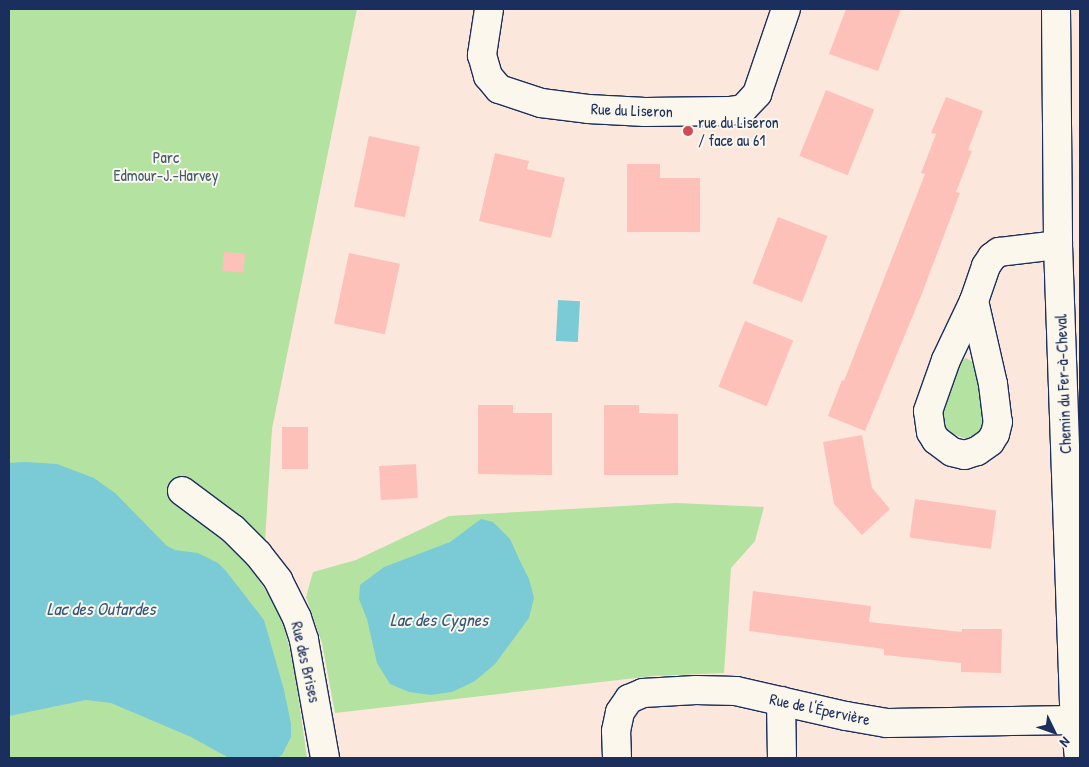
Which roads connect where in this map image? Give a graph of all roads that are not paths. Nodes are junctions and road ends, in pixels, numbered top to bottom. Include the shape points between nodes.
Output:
1 (489, 9) edge
2 (786, 9) edge
3 (1056, 9) edge
4 (1068, 44) edge
5 (1058, 245) junction
6 (974, 301) junction
7 (182, 491) dead end
8 (1074, 519) edge
9 (782, 701) junction
10 (1075, 720) junction
11 (325, 758) edge
12 (617, 758) edge
13 (782, 758) edge
14 (1079, 758) edge

1 - 2 street, Rue du Liseron via 482,55 488,76 499,89 541,103 652,112 743,109 761,86
3 - 4 street, Chemin du Fer-à-Cheval
4 - 5 street, Chemin du Fer-à-Cheval
5 - 6 street via 996,254 986,266
5 - 8 street, Chemin du Fer-à-Cheval
6 - 6 street via 946,360 928,411 931,432 936,440 952,452 965,455 990,442 998,422
7 - 11 street, Rue des Brises via 233,529 278,580 304,640
8 - 10 street, Chemin du Fer-à-Cheval
9 - 10 street, Rue de l'Épervière via 887,723
9 - 12 street, Rue de l'Épervière via 723,689 635,695 624,705 617,721
9 - 13 street
10 - 14 street, Chemin du Fer-à-Cheval

